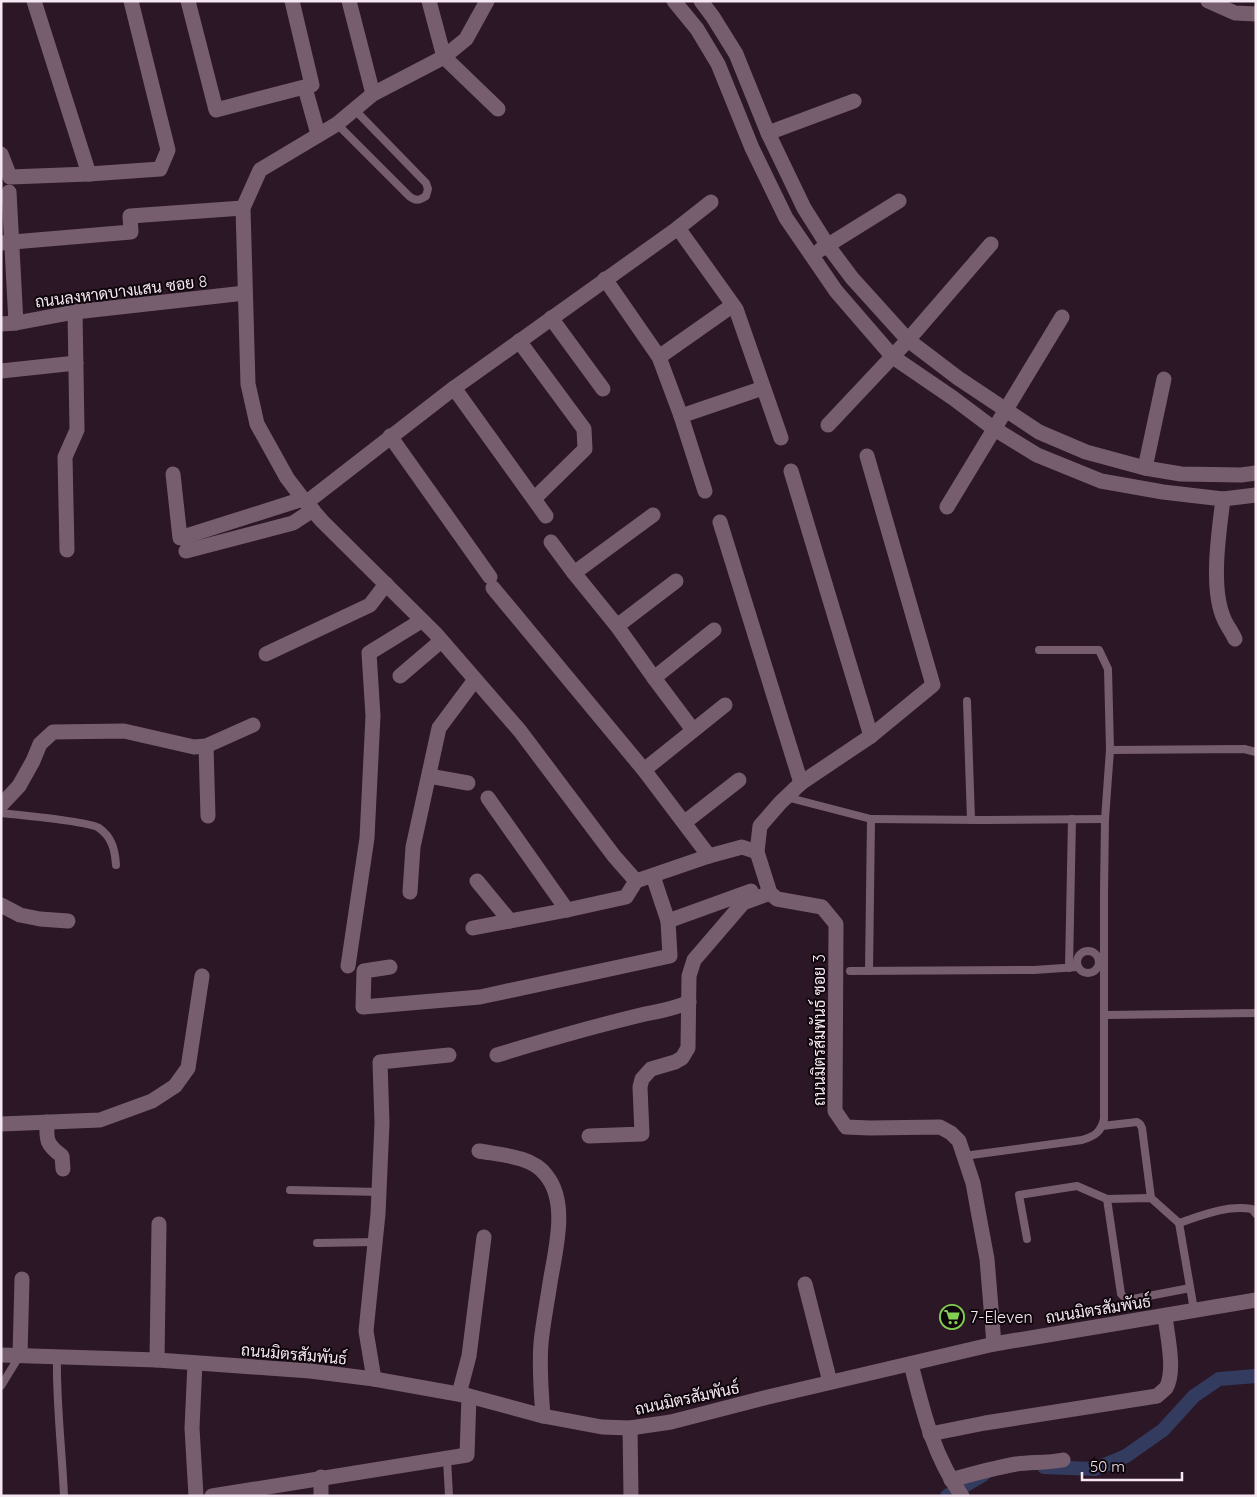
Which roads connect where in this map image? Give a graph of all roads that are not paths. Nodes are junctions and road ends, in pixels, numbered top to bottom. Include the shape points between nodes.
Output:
1 (34, 1) edge
2 (131, 1) edge
3 (188, 1) edge
4 (292, 1) edge
5 (349, 1) edge
6 (430, 1) edge
7 (487, 1) edge
8 (674, 1) edge
9 (701, 1) edge
10 (1208, 1) edge
11 (1256, 14) edge
12 (444, 57) junction
13 (308, 86) junction
14 (373, 94) junction
15 (854, 101) dead end
16 (354, 109) junction
17 (498, 110) dead end
18 (327, 129) junction
19 (768, 133) junction
20 (1, 154) edge
21 (89, 174) junction
22 (10, 192) dead end
23 (899, 201) dead end
24 (712, 202) dead end
25 (243, 208) junction
26 (678, 228) junction
27 (7, 243) edge
28 (991, 244) dead end
29 (828, 246) junction
30 (810, 255) junction
31 (605, 279) junction
32 (245, 293) junction
33 (733, 305) junction
34 (75, 312) junction
35 (1062, 317) dead end
36 (551, 318) junction
37 (9, 323) edge
38 (908, 340) junction
39 (519, 341) junction
40 (659, 357) junction
41 (892, 357) junction
42 (76, 363) junction
43 (1, 371) edge
44 (1164, 379) dead end
45 (454, 388) junction
46 (763, 388) junction
47 (603, 389) dead end
48 (1006, 409) junction
49 (681, 416) junction
50 (828, 425) dead end
51 (993, 428) junction
52 (390, 436) junction
53 (781, 438) dead end
54 (866, 456) dead end
55 (1145, 468) junction
56 (791, 471) dead end
57 (1256, 473) edge
58 (173, 474) dead end
59 (705, 491) dead end
60 (1256, 495) edge
61 (534, 498) junction
62 (1223, 499) junction
63 (307, 504) junction
64 (947, 507) dead end
65 (653, 515) dead end
66 (546, 516) dead end
67 (720, 522) dead end
68 (550, 542) dead end
69 (67, 550) dead end
70 (186, 551) dead end
71 (574, 573) junction
72 (676, 581) dead end
73 (386, 584) junction
74 (421, 621) junction
75 (617, 626) junction
76 (714, 630) dead end
77 (1235, 639) dead end
78 (441, 641) junction
79 (1039, 650) dead end
80 (266, 654) dead end
81 (400, 676) dead end
82 (654, 678) junction
83 (474, 680) junction
84 (967, 701) dead end
85 (725, 705) dead end
86 (253, 725) dead end
87 (693, 730) junction
88 (871, 736) junction
89 (206, 746) junction
90 (1110, 750) junction
91 (1256, 752) edge
92 (644, 770) junction
93 (429, 776) junction
94 (739, 780) dead end
95 (468, 783) dead end
96 (800, 784) junction
97 (786, 797) junction
98 (488, 798) dead end
99 (1, 805) edge
100 (1, 813) edge
101 (208, 816) dead end
102 (870, 819) junction
103 (1072, 819) junction
104 (1105, 819) junction
105 (971, 820) junction
106 (685, 822) junction
107 (757, 852) junction
108 (709, 856) junction
109 (116, 865) dead end
110 (653, 876) junction
111 (477, 881) dead end
112 (636, 881) junction
113 (769, 889) junction
114 (410, 892) dead end
115 (1, 905) edge
116 (567, 910) junction
117 (68, 921) dead end
118 (510, 921) junction
119 (668, 921) junction
120 (473, 928) dead end
121 (1104, 946) junction
122 (1092, 952) junction
123 (348, 966) dead end
124 (1078, 967) junction
125 (390, 968) dead end
126 (1069, 968) junction
127 (850, 971) dead end
128 (869, 971) junction
129 (1095, 971) junction
130 (202, 976) dead end
131 (1104, 979) junction
132 (689, 1002) junction
133 (1256, 1013) edge
134 (1105, 1015) junction
135 (449, 1055) dead end
136 (497, 1055) dead end
137 (46, 1122) junction
138 (1, 1124) edge
139 (1102, 1126) junction
140 (589, 1136) dead end
141 (479, 1151) dead end
142 (964, 1156) junction
143 (63, 1168) dead end
144 (290, 1190) dead end
145 (379, 1192) junction
146 (1107, 1198) junction
147 (1150, 1198) junction
148 (1256, 1214) edge
149 (1179, 1223) junction
150 (159, 1224) dead end
151 (484, 1238) dead end
152 (1027, 1238) dead end
153 (375, 1242) junction
154 (316, 1243) dead end
155 (22, 1280) dead end
156 (805, 1284) dead end
157 (1190, 1288) junction
158 (1256, 1300) edge
159 (1194, 1310) junction
160 (1165, 1316) junction
161 (994, 1344) junction
162 (1, 1355) edge
163 (20, 1355) junction
164 (57, 1356) junction
165 (157, 1360) junction
166 (195, 1363) junction
167 (911, 1364) junction
168 (374, 1379) junction
169 (830, 1382) junction
170 (1, 1386) edge
171 (464, 1395) junction
172 (543, 1416) junction
173 (630, 1428) junction
174 (930, 1434) junction
175 (448, 1459) junction
176 (1062, 1460) dead end
177 (322, 1477) junction
178 (956, 1487) edge
179 (284, 1490) edge
180 (64, 1496) edge
181 (196, 1496) edge
182 (212, 1496) edge
183 (321, 1496) edge
184 (449, 1496) edge
185 (631, 1496) edge

1 - 21 street
2 - 21 street via 168,150 160,169
3 - 13 street via 216,110
4 - 13 street
5 - 14 street
6 - 12 street
7 - 12 street via 466,39
8 - 30 street via 697,29 718,64 752,148 782,210
9 - 19 street via 736,54
10 - 11 street via 1235,13
12 - 14 street
12 - 17 street
13 - 18 street
14 - 16 street
15 - 19 street
16 - 18 street
16 - 18 lane via 426,182 426,196 420,200 408,196
18 - 25 street via 260,170
19 - 29 street via 804,208
20 - 21 street via 10,177
22 - 27 street
23 - 29 street
24 - 26 street
25 - 27 street via 130,216 131,232
25 - 32 street
26 - 31 street
26 - 33 street
27 - 37 street
28 - 38 street
29 - 30 street
29 - 38 street
30 - 41 street
31 - 36 street
31 - 40 street
32 - 34 street, ถนนลงหาดบางแสน ซอย 8
32 - 63 street via 248,384 257,424 287,478
33 - 40 street
33 - 46 street
34 - 37 street, ถนนลงหาดบางแสน ซอย 8
34 - 42 street
35 - 48 street
36 - 39 street
36 - 47 street
38 - 41 street
38 - 48 street
39 - 45 street
39 - 61 street via 584,429 585,449
40 - 49 street
41 - 50 street
41 - 51 street
42 - 43 street
42 - 69 street via 77,430 65,457
44 - 55 street
45 - 52 street
45 - 61 street
46 - 49 street
46 - 53 street
48 - 51 street
48 - 55 street via 1039,432 1086,452
49 - 59 street
51 - 62 street via 1037,454 1101,481
51 - 64 street
52 - 63 street
52 - 92 street via 492,582
54 - 88 street via 933,685
55 - 57 street via 1181,474
56 - 88 street
58 - 63 street via 180,538
60 - 62 street
61 - 66 street
62 - 77 street via 1217,552 1218,596 1223,618
63 - 70 street via 293,522
63 - 73 street
65 - 71 street
67 - 96 street
68 - 71 street
71 - 75 street
72 - 75 street
73 - 74 street
73 - 80 street via 370,605
74 - 78 street
74 - 123 street via 369,653 373,716 367,838
75 - 82 street
76 - 82 street
78 - 81 street
78 - 83 street
79 - 90 lane via 1099,650 1108,668
82 - 87 street
83 - 93 street via 439,728
83 - 112 street via 520,731
84 - 105 lane
85 - 87 street
86 - 89 street
87 - 92 street
88 - 96 street
89 - 99 street via 194,747 124,731 53,732 40,744 19,786
89 - 101 street
90 - 91 lane via 1244,749
90 - 104 lane
92 - 106 street
93 - 95 street
93 - 114 street via 413,847
94 - 106 street
96 - 97 street
97 - 102 lane
97 - 107 street via 760,826
98 - 116 street
100 - 109 lane via 97,826 110,839
102 - 105 lane
102 - 128 lane
103 - 104 lane
103 - 105 lane
103 - 126 lane
104 - 121 lane
106 - 108 street
107 - 108 street via 742,847
107 - 113 street
108 - 110 street
110 - 112 street
110 - 119 street
111 - 118 street
112 - 116 street via 626,897
113 - 119 street
113 - 132 street via 743,903 700,951 689,976
113 - 142 street, ถนนมิตรสัมพันธ์ ซอย 3 via 776,899 822,907 836,924 835,1111 846,1127 940,1127 959,1141
115 - 117 street via 20,915
116 - 118 street
118 - 120 street
119 - 125 street via 670,956 480,996 363,1007 364,971
121 - 122 lane
121 - 131 lane
122 - 124 lane via 1087,950 1080,954
122 - 129 lane via 1099,961
124 - 126 lane
124 - 129 lane via 1087,973
126 - 128 lane
127 - 128 lane
129 - 131 lane
130 - 137 street via 188,1068 175,1086 152,1101 100,1120
131 - 134 lane
132 - 136 street via 674,1009 643,1014
132 - 140 street via 686,1053 675,1062 651,1069 642,1079 642,1134
133 - 134 lane
134 - 139 lane
135 - 145 street via 380,1062
137 - 138 street
137 - 143 street via 46,1137 50,1147 62,1156
139 - 142 lane via 1093,1137 1082,1140
139 - 147 lane via 1140,1124
141 - 172 street via 533,1164 546,1174 555,1189 559,1220 539,1374
142 - 161 street, ถนนมิตรสัมพันธ์ ซอย 3 via 973,1184 986,1259
144 - 145 lane
145 - 153 street
146 - 147 lane
146 - 152 lane via 1077,1186 1019,1195
146 - 157 lane via 1121,1294 1126,1299 1133,1299
147 - 149 lane
148 - 149 lane via 1252,1209 1239,1207
149 - 157 lane
150 - 165 street
151 - 171 street
153 - 154 lane
153 - 168 street via 366,1330
155 - 163 street
156 - 169 street
157 - 159 lane
158 - 159 street, ถนนมิตรสัมพันธ์
159 - 160 street, ถนนมิตรสัมพันธ์
160 - 161 street, ถนนมิตรสัมพันธ์
160 - 174 street via 1170,1374 1166,1388 1157,1396
161 - 167 street, ถนนมิตรสัมพันธ์
162 - 163 street, ถนนมิตรสัมพันธ์
163 - 164 street, ถนนมิตรสัมพันธ์
163 - 170 lane
164 - 165 street, ถนนมิตรสัมพันธ์
164 - 180 lane via 56,1390
165 - 166 street, ถนนมิตรสัมพันธ์
166 - 168 street, ถนนมิตรสัมพันธ์
166 - 181 street via 192,1428
167 - 169 street, ถนนมิตรสัมพันธ์
167 - 174 street
168 - 171 street, ถนนมิตรสัมพันธ์
169 - 173 street, ถนนมิตรสัมพันธ์ via 671,1422
171 - 172 street, ถนนมิตรสัมพันธ์
171 - 175 street via 467,1455
172 - 173 street, ถนนมิตรสัมพันธ์ via 602,1427
173 - 185 street
174 - 178 street
175 - 177 street
175 - 184 lane
176 - 178 street via 987,1470
177 - 179 street
177 - 183 street
179 - 182 street

